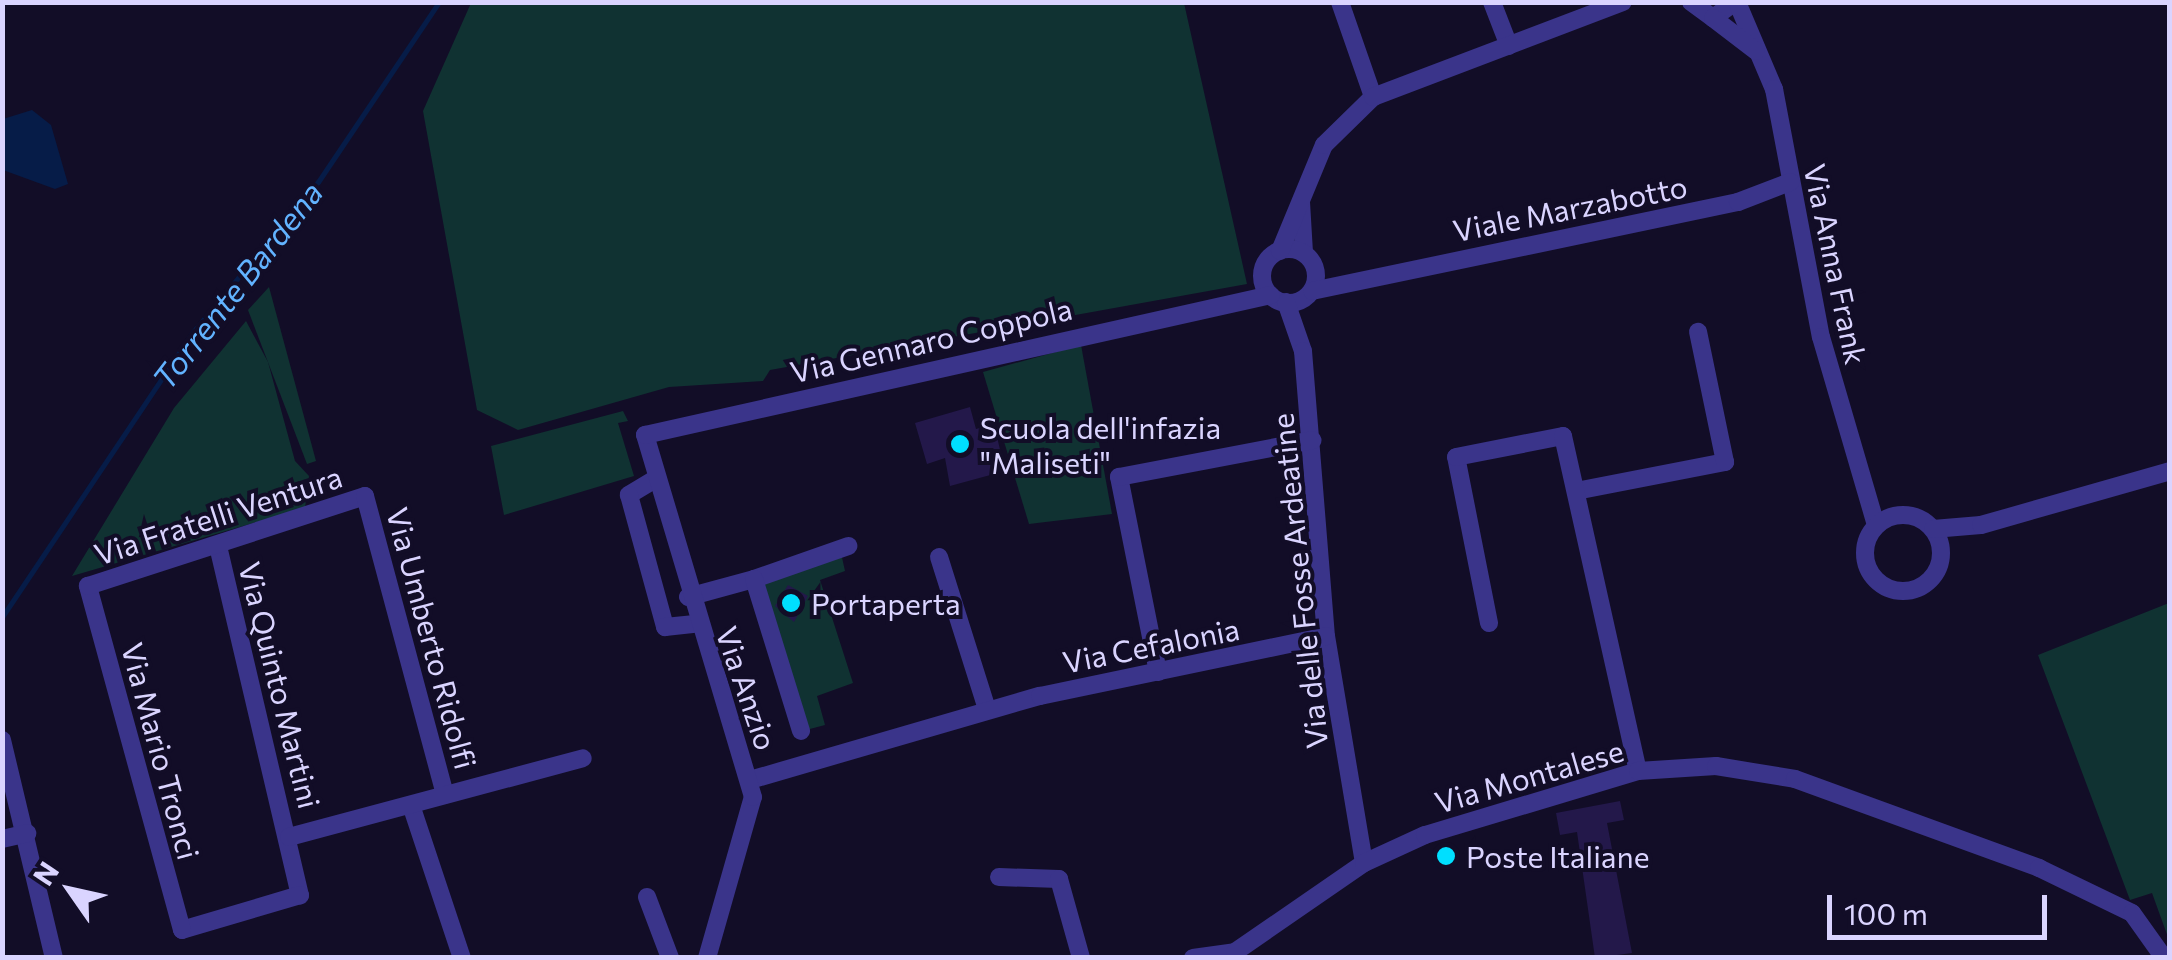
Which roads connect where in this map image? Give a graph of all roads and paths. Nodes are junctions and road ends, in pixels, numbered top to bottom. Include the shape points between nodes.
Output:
1 (1340, 2) edge
2 (1492, 2) edge
3 (1623, 2) edge
4 (1736, 2) edge
5 (1689, 4) edge
6 (1713, 18) junction
7 (1509, 46) junction
8 (1756, 52) junction
9 (1373, 97) junction
10 (1790, 182) junction
11 (1300, 197) junction
12 (1280, 251) junction
13 (1307, 255) junction
14 (1358, 278) junction
15 (1273, 293) junction
16 (1310, 293) junction
17 (1698, 332) dead end
18 (1303, 351) junction
19 (645, 435) joint
20 (1313, 440) junction
21 (2170, 471) edge
22 (657, 478) junction
23 (1868, 487) junction
24 (1576, 491) junction
25 (365, 496) joint
26 (1899, 514) junction
27 (1876, 525) junction
28 (1981, 525) junction
29 (1933, 529) junction
30 (218, 546) junction
31 (848, 546) dead end
32 (1941, 552) junction
33 (938, 556) dead end
34 (754, 579) junction
35 (88, 586) joint
36 (688, 597) junction
37 (1489, 623) dead end
38 (696, 624) junction
39 (1326, 636) junction
40 (1158, 672) junction
41 (987, 709) junction
42 (801, 731) dead end
43 (2, 740) edge
44 (582, 758) dead end
45 (1638, 771) junction
46 (750, 780) junction
47 (445, 794) junction
48 (410, 805) junction
49 (27, 833) junction
50 (290, 837) junction
51 (2, 839) edge
52 (1364, 863) junction
53 (999, 877) dead end
54 (647, 896) dead end
55 (182, 930) joint
56 (1236, 955) edge
57 (54, 958) edge
58 (462, 958) edge
59 (670, 958) edge
60 (707, 958) edge
61 (1081, 958) edge
62 (1193, 958) edge
63 (2164, 958) edge

1 - 9 street
2 - 7 street
3 - 7 street
4 - 6 street
4 - 8 street, Via Anna Frank
5 - 6 street, Via Anna Frank
6 - 8 street, Via Anna Frank
7 - 9 street
8 - 10 street, Via Anna Frank via 1774,89
9 - 11 street via 1324,146
10 - 14 street, Viale Marzabotto via 1738,202
10 - 23 street, Via Anna Frank via 1840,410
11 - 12 street
11 - 13 street, Via delle Fosse Ardeatine
12 - 13 street
12 - 15 street
13 - 14 street
13 - 16 street, Via delle Fosse Ardeatine
14 - 16 street, Viale Marzabotto
15 - 16 street, Viale Marzabotto
15 - 18 street, Via delle Fosse Ardeatine
15 - 19 street, Via Gennaro Coppola
16 - 18 street, Via delle Fosse Ardeatine
17 - 24 street via 1725,462
18 - 20 street, Via delle Fosse Ardeatine
19 - 22 street, Via Anzio
20 - 39 street, Via delle Fosse Ardeatine
20 - 40 street via 1119,477
21 - 28 street
22 - 36 street, Via Anzio
22 - 38 street via 629,495 634,514 665,627
23 - 26 street
23 - 27 street, Via Anna Frank
24 - 37 street via 1563,436 1456,457
24 - 45 street
25 - 30 street, Via Fratelli Ventura
25 - 47 street, Via Umberto Ridolfi
26 - 27 street
26 - 29 street
27 - 32 street via 1866,559 1888,588 1923,585
28 - 29 street
28 - 32 street
29 - 32 street
30 - 35 street, Via Fratelli Ventura
30 - 50 street, Via Quinto Martini
31 - 34 street
33 - 41 street
34 - 36 street
34 - 42 street
35 - 55 street, Via Mario Tronci
36 - 38 street, Via Anzio
38 - 46 street, Via Anzio
39 - 40 street, Via Cefalonia
39 - 52 street, Via delle Fosse Ardeatine
40 - 41 street, Via Cefalonia
41 - 46 street, Via Cefalonia
43 - 49 street
44 - 47 street
45 - 52 street, Via Montalese via 1425,835
45 - 63 street, Via Montalese via 1763,770 1922,822 2132,913
46 - 60 street, Via Anzio via 750,822
47 - 48 street
48 - 50 street
48 - 58 street
49 - 51 street
49 - 57 street
50 - 55 street, Via Quinto Martini via 300,894
52 - 56 street, Via Montalese
53 - 61 street via 1059,879
54 - 59 street
56 - 62 street, Via Montalese

